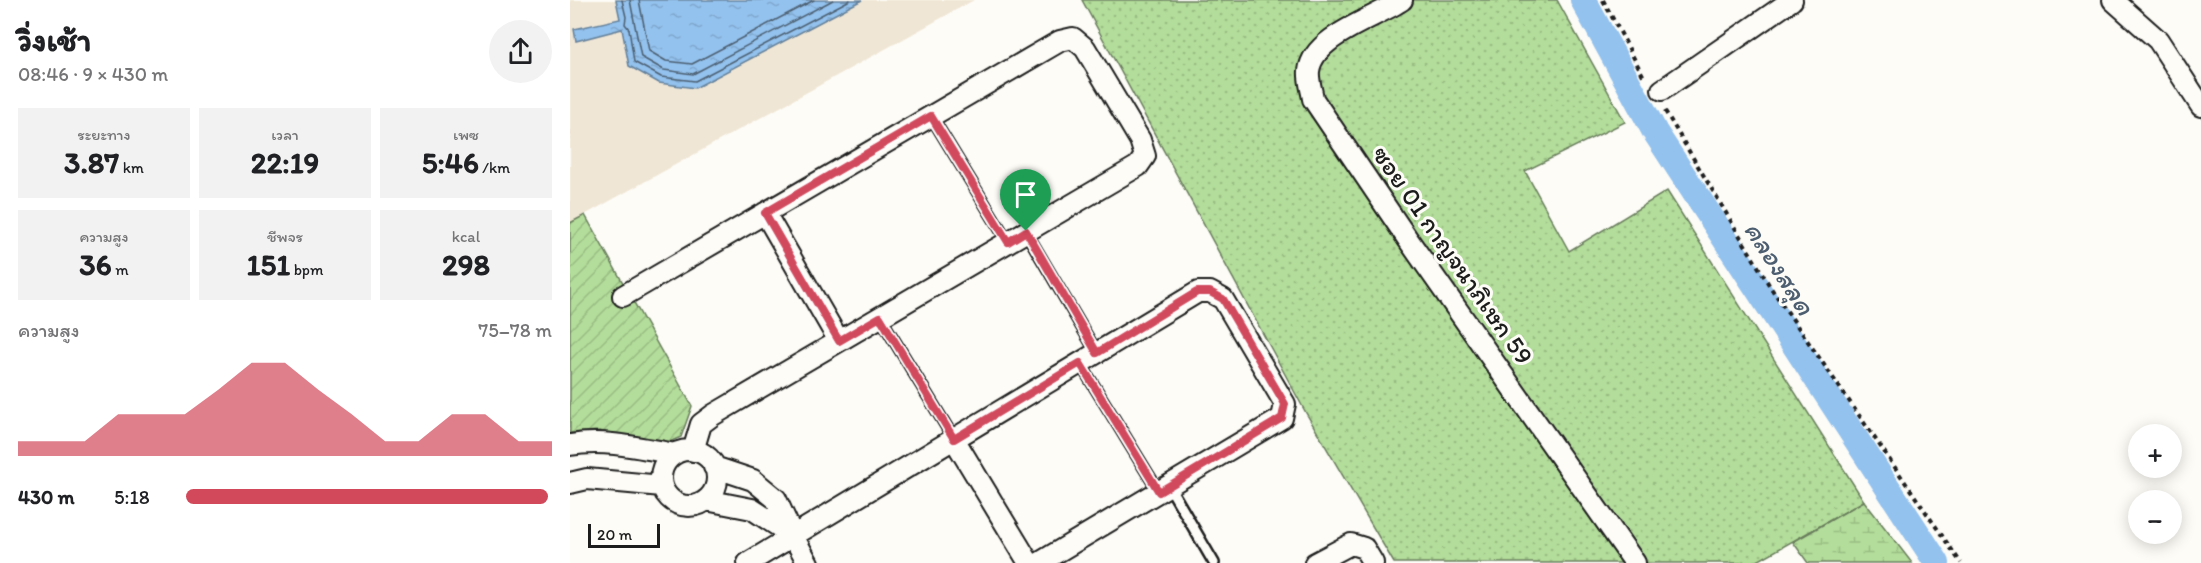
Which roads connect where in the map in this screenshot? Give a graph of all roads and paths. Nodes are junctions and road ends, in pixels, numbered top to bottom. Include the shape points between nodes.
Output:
1 (1402, 0) edge
2 (1603, 0) edge
3 (1792, 0) edge
4 (2113, 0) edge
5 (1657, 92) junction
6 (2201, 106) edge
7 (931, 116) junction
8 (765, 213) junction
9 (1026, 231) junction
10 (1008, 242) junction
11 (623, 296) dead end
12 (880, 317) junction
13 (839, 341) junction
14 (1097, 353) junction
15 (1080, 363) junction
16 (954, 439) junction
17 (570, 445) edge
18 (684, 453) junction
19 (714, 467) junction
20 (570, 483) edge
21 (662, 486) junction
22 (1164, 489) junction
23 (706, 500) junction
24 (793, 536) junction
25 (748, 563) edge
26 (808, 563) edge
27 (1029, 563) edge
28 (1039, 563) edge
29 (1215, 563) edge
30 (1315, 563) edge
31 (1373, 563) edge
32 (1635, 563) edge
33 (1961, 563) edge

1 - 32 street, ซอย 01 กาญจนาภิเษก 59 via 1336,36 1315,55 1309,72 1313,99
2 - 5 path
3 - 5 street
4 - 6 street via 2158,40
5 - 33 path via 1771,288
7 - 8 street
7 - 9 street via 1060,40 1073,38 1085,48 1140,140 1145,156 1138,166
7 - 10 lane
8 - 11 street
8 - 13 street
9 - 10 street
9 - 14 lane
10 - 12 street
12 - 13 street
12 - 16 lane
13 - 18 street via 702,424
14 - 15 street
14 - 22 street via 1197,292 1210,292 1223,299 1285,404 1282,418
15 - 16 street
15 - 22 lane
16 - 24 street
16 - 27 street
17 - 18 street via 585,443
18 - 19 street via 709,459
18 - 21 street via 668,460 663,468
19 - 23 street via 716,485
19 - 24 street via 753,480 776,499
20 - 21 street via 587,479
21 - 23 street via 666,495 681,505 698,505
22 - 28 street
22 - 29 lane
23 - 24 street via 752,509
24 - 25 street
24 - 26 street
30 - 31 street via 1351,544 1364,548

